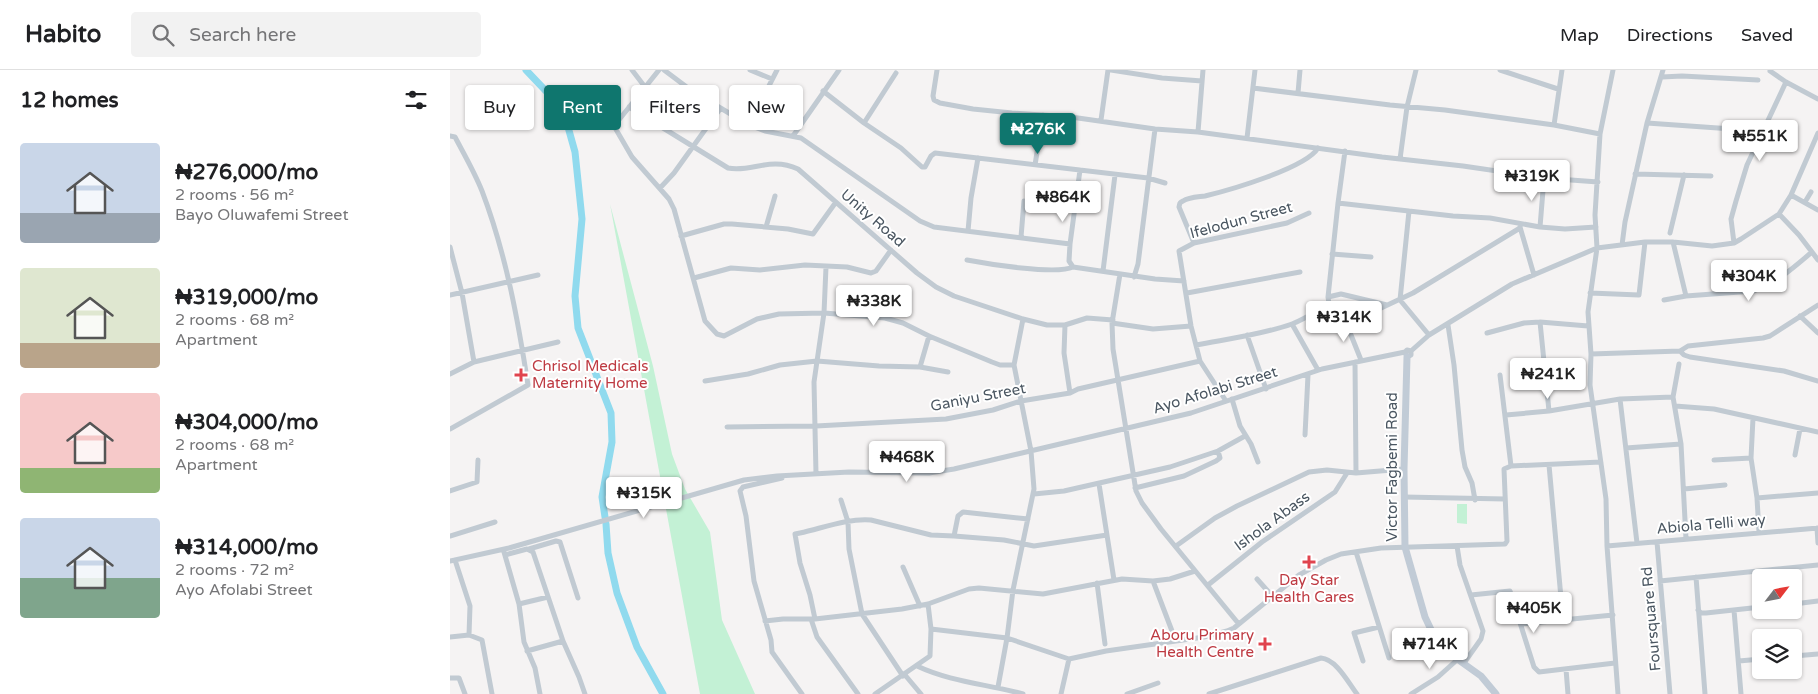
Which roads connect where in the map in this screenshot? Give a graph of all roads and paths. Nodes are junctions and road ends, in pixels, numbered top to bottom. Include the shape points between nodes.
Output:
1 (632, 70) edge
2 (659, 70) edge
3 (664, 70) edge
4 (750, 70) edge
5 (777, 70) edge
6 (840, 70) edge
7 (937, 70) edge
8 (1109, 70) edge
9 (1203, 70) edge
10 (1255, 70) edge
11 (1300, 70) edge
12 (1416, 70) edge
13 (1500, 70) edge
14 (1562, 70) edge
15 (1613, 70) edge
16 (1663, 70) edge
17 (1770, 71) edge
18 (896, 73) dead end
19 (1662, 77) junction
20 (772, 79) junction
21 (1758, 80) dead end
22 (1202, 81) junction
23 (1786, 82) junction
24 (643, 85) edge
25 (647, 85) edge
26 (769, 85) edge
27 (1253, 88) junction
28 (1558, 89) junction
29 (823, 91) junction
30 (1298, 93) junction
31 (1818, 99) edge
32 (631, 104) edge
33 (629, 107) junction
34 (1407, 107) junction
35 (720, 109) junction
36 (729, 114) edge
37 (1043, 114) junction
38 (1101, 120) junction
39 (864, 123) junction
40 (1646, 123) junction
41 (1554, 125) junction
42 (1155, 129) junction
43 (1732, 129) dead end
44 (762, 130) edge
45 (1198, 132) junction
46 (1818, 133) edge
47 (1600, 134) junction
48 (450, 136) edge
49 (793, 136) junction
50 (1247, 138) junction
51 (691, 146) junction
52 (1318, 148) junction
53 (1345, 151) junction
54 (978, 158) junction
55 (1400, 159) junction
56 (1035, 165) junction
57 (1080, 170) junction
58 (1635, 174) junction
59 (1115, 175) junction
60 (1684, 176) junction
61 (1711, 176) dead end
62 (1148, 178) junction
63 (1544, 178) junction
64 (1598, 182) junction
65 (1165, 183) dead end
66 (660, 188) junction
67 (1811, 192) dead end
68 (1791, 195) junction
69 (775, 196) dead end
70 (836, 202) junction
71 (1024, 202) dead end
72 (1805, 202) junction
73 (1338, 203) junction
74 (1818, 210) edge
75 (1409, 211) junction
76 (1309, 213) dead end
77 (1779, 214) junction
78 (1520, 226) junction
79 (766, 227) junction
80 (1540, 227) junction
81 (1596, 227) junction
82 (968, 231) junction
83 (1670, 233) dead end
84 (682, 236) junction
85 (1022, 237) junction
86 (1645, 242) junction
87 (1673, 242) junction
88 (1734, 242) junction
89 (1194, 243) junction
90 (1070, 244) junction
91 (1622, 245) junction
92 (450, 247) edge
93 (1597, 248) junction
94 (890, 250) junction
95 (1812, 252) junction
96 (1332, 254) junction
97 (1371, 257) dead end
98 (967, 260) dead end
99 (1818, 260) edge
100 (826, 267) junction
101 (1073, 267) junction
102 (1103, 271) junction
103 (1300, 272) dead end
104 (1120, 274) junction
105 (538, 275) dead end
106 (1534, 275) junction
107 (1134, 277) junction
108 (694, 278) junction
109 (508, 281) junction
110 (1184, 281) junction
111 (462, 293) junction
112 (1186, 293) junction
113 (1590, 293) junction
114 (450, 295) edge
115 (1686, 296) junction
116 (1328, 297) junction
117 (1400, 300) junction
118 (1664, 300) dead end
119 (1329, 304) junction
120 (1818, 305) edge
121 (1388, 306) junction
122 (824, 313) junction
123 (1800, 316) junction
124 (1022, 319) junction
125 (1346, 320) junction
126 (1113, 321) junction
127 (1540, 322) junction
128 (1292, 324) junction
129 (1448, 324) junction
130 (1065, 325) junction
131 (1191, 326) junction
132 (1588, 326) junction
133 (1487, 333) dead end
134 (1818, 333) edge
135 (1247, 335) junction
136 (1430, 335) junction
137 (929, 336) junction
138 (558, 342) dead end
139 (1196, 345) junction
140 (522, 350) junction
141 (1680, 351) junction
142 (1407, 354) junction
143 (1591, 354) junction
144 (817, 361) junction
145 (1200, 361) junction
146 (1358, 361) junction
147 (474, 362) junction
148 (1679, 364) dead end
149 (1014, 365) junction
150 (920, 367) junction
151 (1318, 370) junction
152 (948, 372) dead end
153 (450, 374) edge
154 (1500, 374) dead end
155 (1308, 375) junction
156 (1818, 380) edge
157 (705, 381) dead end
158 (1118, 381) junction
159 (1266, 389) junction
160 (1070, 393) junction
161 (1673, 398) junction
162 (1232, 399) junction
163 (1620, 399) junction
164 (1226, 401) junction
165 (1021, 402) junction
166 (1593, 404) junction
167 (1675, 406) junction
168 (1549, 410) junction
169 (1506, 415) junction
170 (1753, 418) junction
171 (816, 426) junction
172 (727, 427) dead end
173 (450, 429) edge
174 (1125, 429) junction
175 (1800, 429) junction
176 (1818, 432) edge
177 (1304, 435) dead end
178 (1245, 436) junction
179 (1681, 444) junction
180 (1626, 448) junction
181 (1032, 451) junction
182 (1218, 451) junction
183 (1795, 455) dead end
184 (1751, 458) junction
185 (478, 460) dead end
186 (1714, 460) dead end
187 (1258, 462) dead end
188 (1601, 462) junction
189 (1549, 465) junction
190 (1511, 466) junction
191 (1404, 469) junction
192 (1347, 473) junction
193 (816, 474) junction
194 (1356, 474) junction
195 (796, 475) junction
196 (1133, 476) junction
197 (1099, 484) junction
198 (1725, 485) dead end
199 (1135, 488) junction
200 (1684, 489) junction
201 (450, 491) edge
202 (1818, 492) edge
203 (1034, 494) junction
204 (1404, 497) junction
205 (1757, 498) junction
206 (842, 500) dead end
207 (1475, 500) junction
208 (1505, 500) junction
209 (1028, 519) junction
210 (495, 522) dead end
211 (848, 522) junction
212 (1817, 528) edge
213 (1759, 532) junction
214 (1106, 535) junction
215 (450, 536) edge
216 (954, 536) junction
217 (1686, 539) junction
218 (1637, 542) junction
219 (1657, 542) junction
220 (1023, 543) junction
221 (1818, 543) edge
222 (1176, 546) junction
223 (1457, 546) junction
224 (1607, 546) junction
225 (1405, 547) junction
226 (529, 549) junction
227 (504, 552) junction
228 (1356, 552) junction
229 (452, 561) edge
230 (1818, 565) edge
231 (903, 567) dead end
232 (1195, 571) junction
233 (1696, 577) junction
234 (1257, 578) dead end
235 (1114, 580) junction
236 (1153, 581) junction
237 (1660, 581) junction
238 (1097, 583) junction
239 (1208, 585) junction
240 (1013, 590) junction
241 (1471, 595) junction
242 (548, 597) junction
243 (1272, 597) junction
244 (578, 598) dead end
245 (1818, 601) edge
246 (1802, 603) edge
247 (519, 604) junction
248 (928, 604) junction
249 (920, 606) junction
250 (1752, 608) edge
251 (1698, 610) junction
252 (1734, 610) junction
253 (862, 614) junction
254 (1613, 615) junction
255 (813, 619) junction
256 (1562, 620) junction
257 (765, 621) junction
258 (1238, 623) junction
259 (1521, 624) junction
260 (1379, 627) junction
261 (931, 629) junction
262 (1172, 631) dead end
263 (469, 635) junction
264 (450, 637) edge
265 (1007, 638) junction
266 (563, 641) junction
267 (1105, 644) dead end
268 (527, 651) junction
269 (1818, 654) edge
270 (1802, 655) edge
271 (1069, 658) junction
272 (1389, 658) dead end
273 (1752, 660) edge
274 (1363, 661) dead end
275 (1461, 661) junction
276 (1739, 662) junction
277 (1615, 663) junction
278 (917, 666) junction
279 (1566, 669) junction
280 (904, 675) junction
281 (450, 678) edge
282 (1158, 683) dead end
283 (998, 687) junction
284 (1228, 688) junction
285 (1494, 693) edge
286 (466, 694) edge
287 (492, 694) edge
288 (540, 694) edge
289 (585, 694) edge
290 (802, 694) edge
291 (858, 694) edge
292 (876, 694) edge
293 (921, 694) edge
294 (1020, 694) edge
295 (1061, 694) edge
296 (1127, 694) edge
297 (1209, 694) edge
298 (1230, 694) edge
299 (1356, 694) edge
300 (1411, 694) edge
301 (1568, 694) edge
302 (1618, 694) edge
303 (1670, 694) edge
304 (1705, 694) edge
305 (1741, 694) edge

1 - 24 street
2 - 25 street
3 - 35 street
4 - 20 street
5 - 20 street
6 - 29 street
7 - 37 street via 934,100 1012,113
8 - 22 street
8 - 38 street
9 - 22 street
10 - 27 street
11 - 30 street
12 - 34 street
13 - 28 street
14 - 28 street
15 - 47 street
16 - 19 street
17 - 23 street
18 - 39 street
19 - 21 street
19 - 40 street
20 - 26 street
22 - 45 street
23 - 31 street
23 - 88 street via 1747,165 1738,192 1732,219
27 - 30 street
27 - 50 street
28 - 41 street
29 - 39 street
29 - 49 street
30 - 34 street
32 - 33 street
33 - 51 street, Unity Road
33 - 66 street via 614,126 632,157
34 - 41 street
34 - 55 street
35 - 36 street
35 - 51 street
37 - 38 street
37 - 56 street
38 - 42 street
39 - 54 street via 925,168 935,153
40 - 43 street
40 - 58 street
41 - 47 street
42 - 45 street
42 - 62 street
44 - 49 street
45 - 50 street
46 - 68 street
47 - 64 street
48 - 109 street via 455,137 482,189
49 - 82 street via 802,138 838,162 920,222
50 - 52 street
51 - 66 street
51 - 70 street, Unity Road via 728,168 738,170 768,164 792,166
52 - 53 street
52 - 89 street via 1313,155 1264,179 1183,200 1179,207
53 - 55 street
53 - 73 street
54 - 56 street
54 - 82 street
55 - 63 street
56 - 57 street
57 - 59 street
57 - 90 street
58 - 60 street
58 - 91 street
59 - 62 street
59 - 102 street
60 - 61 street
60 - 83 street
62 - 65 street
62 - 107 street
63 - 64 street
63 - 80 street
64 - 81 street
66 - 84 street via 674,209
67 - 72 street
68 - 72 street
68 - 77 street
69 - 79 street
70 - 79 street via 813,234
70 - 94 street, Unity Road
71 - 85 street
72 - 74 street
73 - 75 street
73 - 96 street
75 - 78 street via 1490,218
75 - 117 street
76 - 89 street, Ifelodun Street via 1287,223
77 - 88 street
77 - 95 street
78 - 80 street
78 - 106 street
78 - 117 street
79 - 84 street via 724,224
80 - 81 street
81 - 93 street
82 - 85 street
84 - 108 street
85 - 90 street
86 - 87 street
86 - 91 street
86 - 113 street via 1639,295
87 - 88 street via 1712,246
87 - 115 street
89 - 110 street, Ifelodun Street via 1179,251
90 - 101 street via 1069,261
91 - 93 street
92 - 111 street
93 - 106 street
93 - 113 street
94 - 100 street via 874,272
94 - 124 street, Unity Road via 936,287
95 - 99 street
95 - 115 street via 1763,288
96 - 97 street
96 - 116 street
98 - 101 street via 1030,268 1065,270
100 - 108 street via 731,268
100 - 122 street
101 - 102 street
102 - 104 street
103 - 112 street
104 - 107 street
104 - 126 street
105 - 109 street
106 - 129 street via 1475,305
107 - 110 street
108 - 122 street via 705,321 717,334 724,336 757,319 779,314
109 - 111 street
109 - 140 street
110 - 112 street
111 - 114 street
111 - 147 street
112 - 131 street
113 - 132 street
115 - 118 street
116 - 119 street
116 - 121 street via 1341,294
117 - 121 street
117 - 136 street
119 - 125 street
119 - 128 street
120 - 123 street
121 - 125 street
122 - 137 street via 894,320
122 - 144 street
123 - 134 street
123 - 141 street via 1770,336 1688,346
124 - 130 street, Unity Road
124 - 149 street
125 - 146 street
126 - 130 street, Unity Road via 1087,318
126 - 131 street, Unity Road via 1153,329
126 - 158 street
127 - 132 street
127 - 133 street
127 - 168 street
128 - 135 street
128 - 151 street
129 - 136 street
129 - 207 street via 1462,450
130 - 160 street via 1064,353
131 - 139 street
132 - 143 street
135 - 139 street
135 - 159 street
136 - 142 street
137 - 149 street via 1000,365
137 - 150 street
138 - 140 street
139 - 145 street
140 - 147 street
140 - 173 street via 527,387
141 - 143 street
141 - 156 street via 1690,357 1784,371
142 - 146 street, Ayo Afolabi Street
142 - 191 street, Victor Fagbemi Road
143 - 166 street
144 - 150 street
144 - 157 street via 780,365
144 - 171 street via 814,382
145 - 158 street, Ganiyu Street
145 - 164 street
146 - 151 street, Ayo Afolabi Street
146 - 194 street
147 - 153 street
148 - 161 street
149 - 165 street
150 - 152 street
151 - 155 street, Ayo Afolabi Street
154 - 169 street
155 - 159 street, Ayo Afolabi Street
155 - 177 street
158 - 160 street, Ganiyu Street
158 - 174 street
159 - 162 street, Ayo Afolabi Street
160 - 165 street, Ganiyu Street
161 - 163 street
161 - 167 street
162 - 164 street, Ayo Afolabi Street
162 - 178 street
163 - 166 street
163 - 180 street
164 - 174 street, Ayo Afolabi Street
165 - 171 street, Ganiyu Street via 946,419
165 - 181 street
166 - 168 street
166 - 188 street
167 - 170 street via 1714,409
167 - 179 street
168 - 169 street
169 - 190 street
170 - 175 street
170 - 184 street
171 - 172 street, Ganiyu Street
171 - 193 street
174 - 181 street, Ayo Afolabi Street
174 - 196 street
175 - 176 street
175 - 183 street
178 - 182 street
178 - 187 street
179 - 180 street
179 - 200 street
180 - 218 street
181 - 193 street, Ayo Afolabi Street via 929,473
181 - 203 street
182 - 196 street
182 - 199 street via 1219,460 1184,476
184 - 186 street
184 - 205 street
185 - 201 street via 477,482
188 - 189 street
188 - 224 street
189 - 190 street
189 - 256 street
190 - 208 street via 1503,471
191 - 194 street
191 - 204 street, Victor Fagbemi Road
192 - 194 street
192 - 222 street via 1309,472 1215,518
192 - 239 street, Ishola Abass via 1335,492 1262,542
193 - 195 street, Ayo Afolabi Street
195 - 227 street via 744,480
195 - 257 street via 743,487 740,491 754,582
196 - 197 street
196 - 199 street
197 - 203 street
197 - 214 street
198 - 200 street
199 - 222 street via 1142,503
200 - 217 street
202 - 205 street
203 - 209 street
204 - 207 street
204 - 225 street, Victor Fagbemi Road
205 - 213 street
206 - 211 street
207 - 208 street
208 - 223 street via 1506,544
209 - 216 street via 963,512 958,516
209 - 220 street
210 - 215 street
211 - 216 street via 871,520 931,535
211 - 253 street via 849,549
211 - 255 street via 796,534
212 - 213 street, Abiola Telli way
212 - 221 street
213 - 217 street, Abiola Telli way
214 - 220 street via 1045,545
214 - 235 street
216 - 220 street
217 - 219 street, Abiola Telli way
218 - 219 street, Abiola Telli way
218 - 224 street, Abiola Telli way
219 - 237 street, Foursquare Rd
220 - 240 street
222 - 232 street
223 - 225 street
223 - 241 street
224 - 254 street
225 - 228 street
225 - 275 street, Victor Fagbemi Road via 1430,628 1441,646
226 - 227 street
226 - 242 street via 533,552
226 - 244 street via 560,542
227 - 229 street
227 - 247 street
228 - 243 street via 1333,556
228 - 260 street
229 - 263 street via 470,606
230 - 233 street
231 - 249 street
232 - 236 street
232 - 239 street
233 - 237 street
233 - 251 street
234 - 243 street
235 - 236 street
235 - 238 street
236 - 262 street
237 - 303 street, Foursquare Rd
238 - 240 street via 1043,594
238 - 267 street
239 - 258 street
240 - 248 street via 969,589
240 - 265 street
241 - 259 street via 1510,591
241 - 275 street via 1484,631
242 - 247 street
242 - 266 street
243 - 258 street
245 - 246 street
247 - 268 street
248 - 249 street
248 - 261 street
249 - 253 street
250 - 252 street
251 - 252 street via 1701,613
251 - 304 street
252 - 276 street
253 - 255 street
253 - 280 street
254 - 256 street
254 - 277 street
255 - 257 street
255 - 291 street via 822,645
256 - 259 street
257 - 290 street via 772,652
258 - 271 street via 1216,635
259 - 279 street via 1536,670
260 - 272 street
260 - 274 street via 1354,633
261 - 265 street
261 - 278 street via 930,656
263 - 264 street
263 - 287 street via 484,644
265 - 271 street
265 - 283 street
266 - 268 street
266 - 289 street
268 - 288 street
269 - 270 street
271 - 295 street
273 - 276 street
275 - 285 street, Victor Fagbemi Road via 1481,676
275 - 300 street
276 - 305 street
277 - 279 street
277 - 302 street
278 - 280 street
278 - 283 street via 961,682
279 - 301 street
280 - 292 street
280 - 293 street
281 - 286 street via 459,678
282 - 296 street
283 - 294 street
284 - 297 street
284 - 298 street
284 - 299 street via 1326,658

